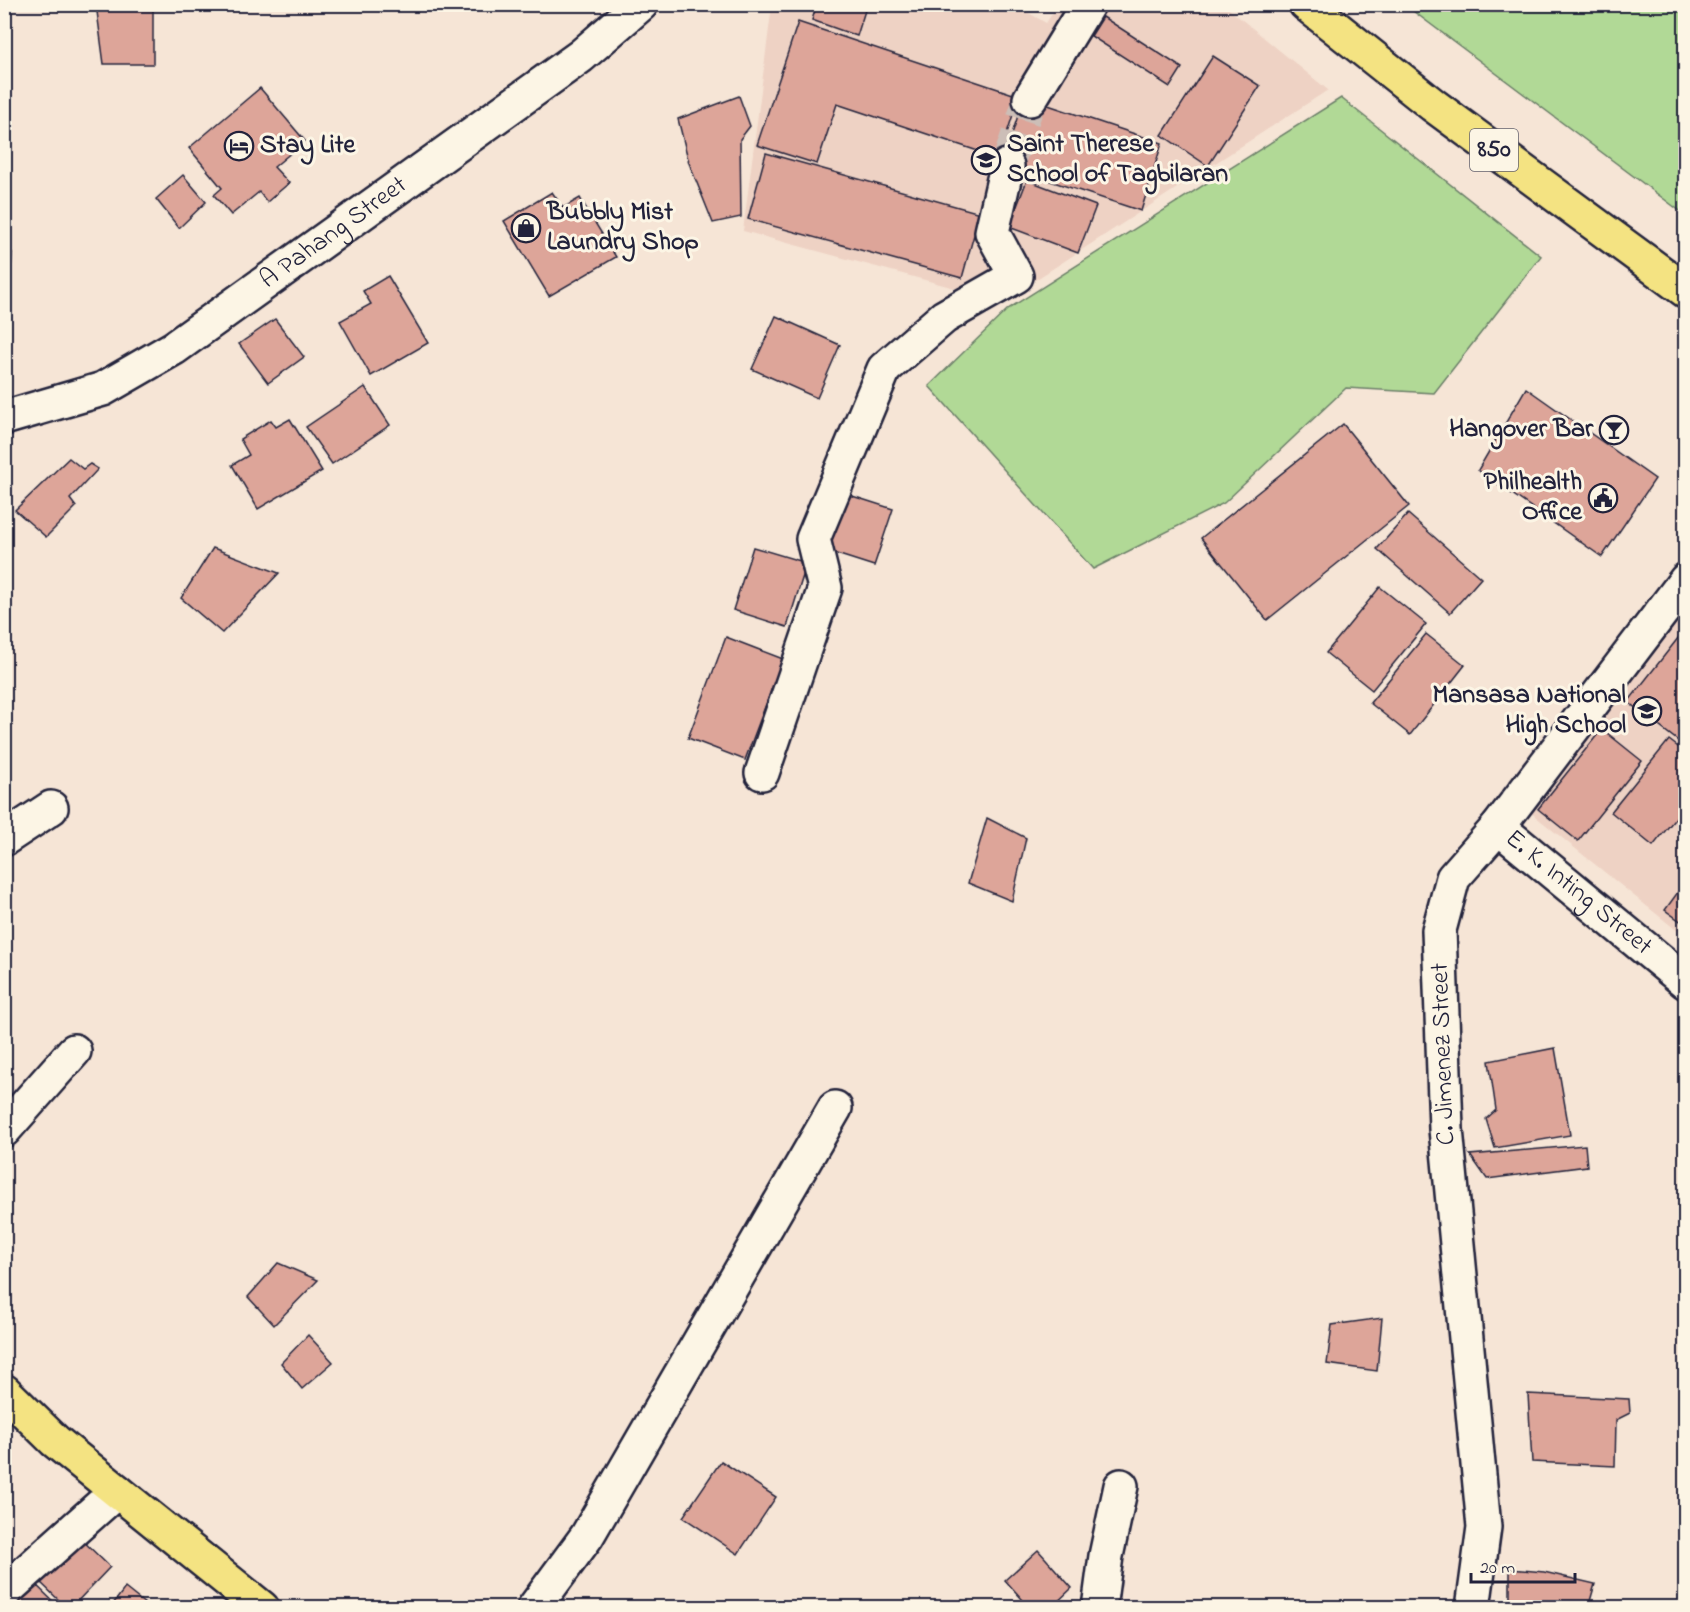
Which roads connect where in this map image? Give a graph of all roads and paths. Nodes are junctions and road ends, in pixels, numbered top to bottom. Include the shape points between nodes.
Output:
1 (641, 4) edge
2 (1088, 4) edge
3 (1306, 4) edge
4 (1030, 99) tunnel mouth
5 (1007, 166) tunnel mouth
6 (1686, 291) edge
7 (4, 418) edge
8 (1686, 580) edge
9 (762, 773) dead end
10 (51, 808) dead end
11 (1498, 826) junction
12 (4, 839) edge
13 (1686, 982) edge
14 (74, 1051) dead end
15 (835, 1108) dead end
16 (4, 1130) edge
17 (4, 1391) edge
18 (1121, 1486) dead end
19 (117, 1491) junction
20 (4, 1592) edge
21 (262, 1608) edge
22 (534, 1608) edge
23 (1099, 1608) edge
24 (1473, 1608) edge

1 - 7 street, A Pahang Street via 581,56 174,348 103,389
2 - 4 street
3 - 6 main road, 850 via 1433,105
5 - 9 street via 992,232 1016,276 944,317 884,369 813,539 825,588
8 - 11 street, C. Jimenez Street
10 - 12 street
11 - 13 street, E. K. Inting Street
11 - 24 street, C. Jimenez Street via 1453,878 1439,930 1446,1129 1484,1527
14 - 16 street
15 - 22 street via 587,1536
17 - 19 main road via 55,1441
18 - 23 street
19 - 20 street
19 - 21 main road

